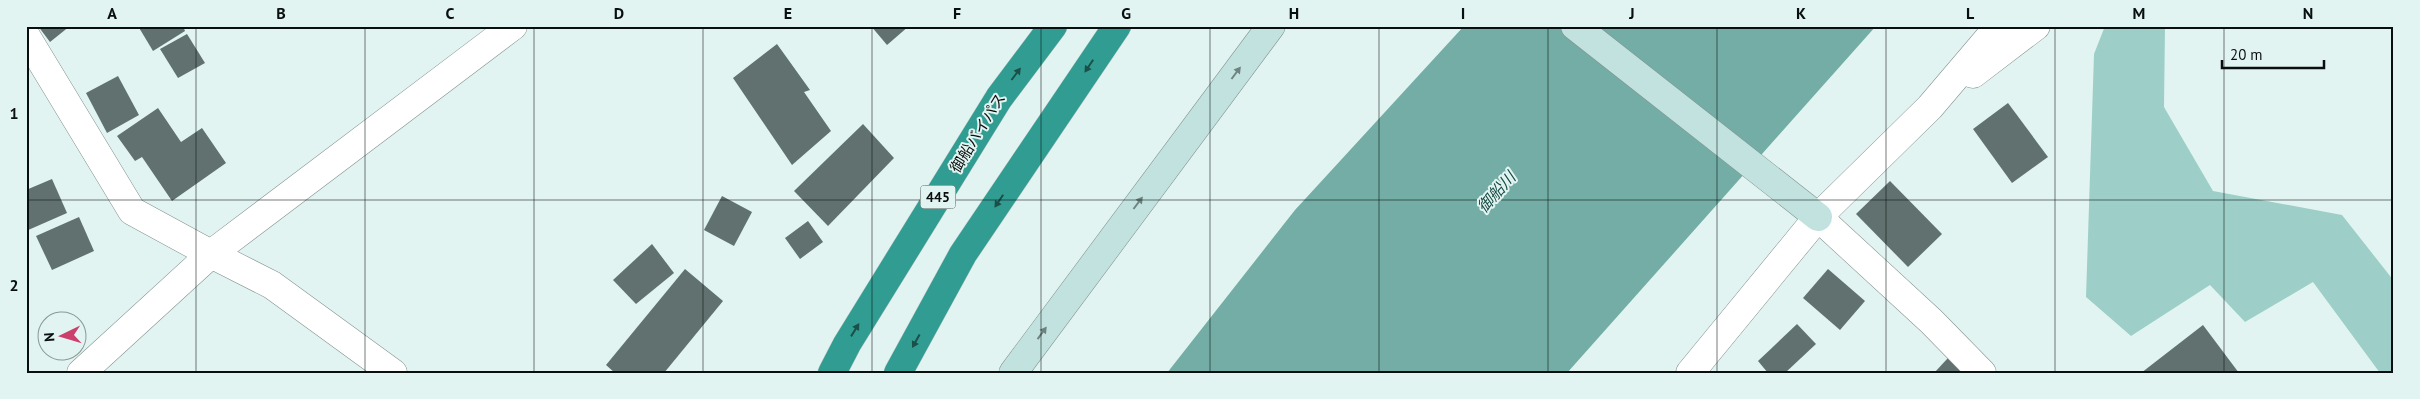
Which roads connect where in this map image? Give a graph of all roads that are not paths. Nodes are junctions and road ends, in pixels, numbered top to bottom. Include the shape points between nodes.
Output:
1 (513, 26) edge
2 (1053, 26) edge
3 (1118, 26) edge
4 (1271, 26) edge
5 (1575, 26) edge
6 (1999, 26) edge
7 (2036, 26) edge
8 (26, 36) edge
9 (1930, 107) junction
10 (1818, 217) junction
11 (211, 254) junction
12 (81, 373) edge
13 (394, 373) edge
14 (832, 373) edge
15 (898, 373) edge
16 (1013, 373) edge
17 (1690, 373) edge
18 (1982, 373) edge

1 - 11 street
14 -> 2 highway, 御船バイパス / 445 via 999,98
3 -> 15 highway via 963,254
16 -> 4 street
5 - 10 street
6 - 9 street
7 - 9 street
8 - 11 street via 132,211
9 - 10 street
10 - 17 street
10 - 18 street via 1931,321
11 - 12 street
11 - 13 street via 272,285

